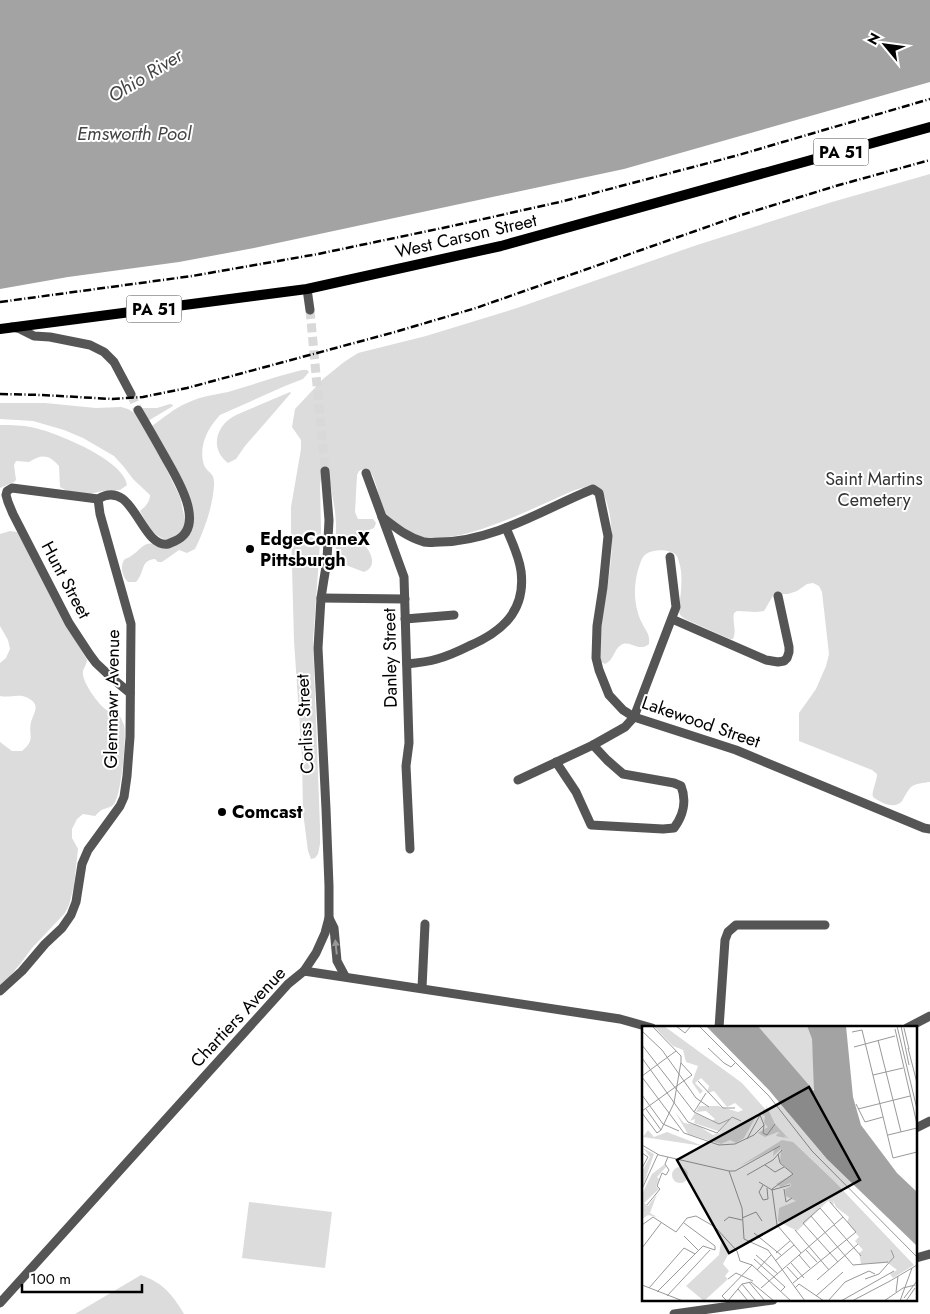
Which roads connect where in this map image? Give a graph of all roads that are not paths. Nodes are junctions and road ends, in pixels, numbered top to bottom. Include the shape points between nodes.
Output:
1 (930, 127) edge
2 (308, 290) junction
3 (310, 310) tunnel mouth
4 (12, 327) junction
5 (0, 329) edge
6 (131, 394) tunnel mouth
7 (138, 410) tunnel mouth
8 (325, 471) tunnel mouth
9 (366, 473) dead end
10 (98, 499) junction
11 (382, 517) junction
12 (506, 528) junction
13 (670, 557) dead end
14 (778, 596) dead end
15 (321, 598) junction
16 (406, 599) junction
17 (454, 615) dead end
18 (406, 619) junction
19 (672, 619) junction
20 (407, 664) junction
21 (130, 693) junction
22 (634, 718) junction
23 (594, 745) junction
24 (556, 762) junction
25 (518, 780) dead end
26 (930, 829) edge
27 (410, 849) dead end
28 (329, 918) junction
29 (426, 924) dead end
30 (825, 925) dead end
31 (304, 971) junction
32 (345, 976) junction
33 (422, 988) junction
34 (0, 991) edge
35 (930, 1016) edge
36 (645, 1026) edge
37 (720, 1026) edge
38 (911, 1026) edge
39 (930, 1121) edge
40 (918, 1127) edge
41 (759, 1302) edge
42 (0, 1303) edge
43 (674, 1314) edge

1 - 2 main road, West Carson Street / PA 51 via 501,246
2 - 3 street
2 - 4 main road, West Carson Street / PA 51
4 - 5 main road, West Carson Street / PA 51
4 - 6 street via 34,336 90,345 104,352 114,362
7 - 10 street via 180,486 188,507 188,530 184,536 168,544 161,543 149,533 131,507 118,497 108,495
8 - 15 street, Corliss Street via 329,520
9 - 11 street, Danley Street
10 - 21 street, Glenmawr Avenue via 130,624
10 - 21 street, Hunt Street via 12,488 6,495 13,514 83,644 96,663
11 - 12 street via 404,534 426,542 454,542
11 - 16 street, Danley Street via 404,577
12 - 20 street via 521,572 519,599 513,614 502,627 482,641 437,659
12 - 22 street, Lakewood Street via 593,488 599,493 608,536 596,658 609,695
13 - 19 street via 676,607
14 - 19 street via 789,647 784,661 766,660
15 - 16 street
15 - 28 street, Corliss Street via 318,648
16 - 18 street, Danley Street
17 - 18 street
18 - 20 street, Danley Street
19 - 22 street
20 - 27 street, Danley Street via 409,744 406,766
21 - 34 street, Glenmawr Avenue via 130,737 124,797 88,850 71,915
22 - 23 street via 625,728
22 - 26 street, Lakewood Street via 736,750
23 - 24 street
23 - 24 street via 623,774 681,786 684,806 681,819 674,828 591,825 576,792
24 - 25 street
28 - 31 street, Corliss Street via 316,953
32 -> 28 street via 337,961 334,928
29 - 33 street
30 - 37 street via 736,924 725,940
31 - 32 street, Chartiers Avenue
31 - 42 street, Chartiers Avenue via 288,984
32 - 33 street, Chartiers Avenue
33 - 36 street, Chartiers Avenue via 620,1019
35 - 38 street
39 - 40 street
41 - 43 street

